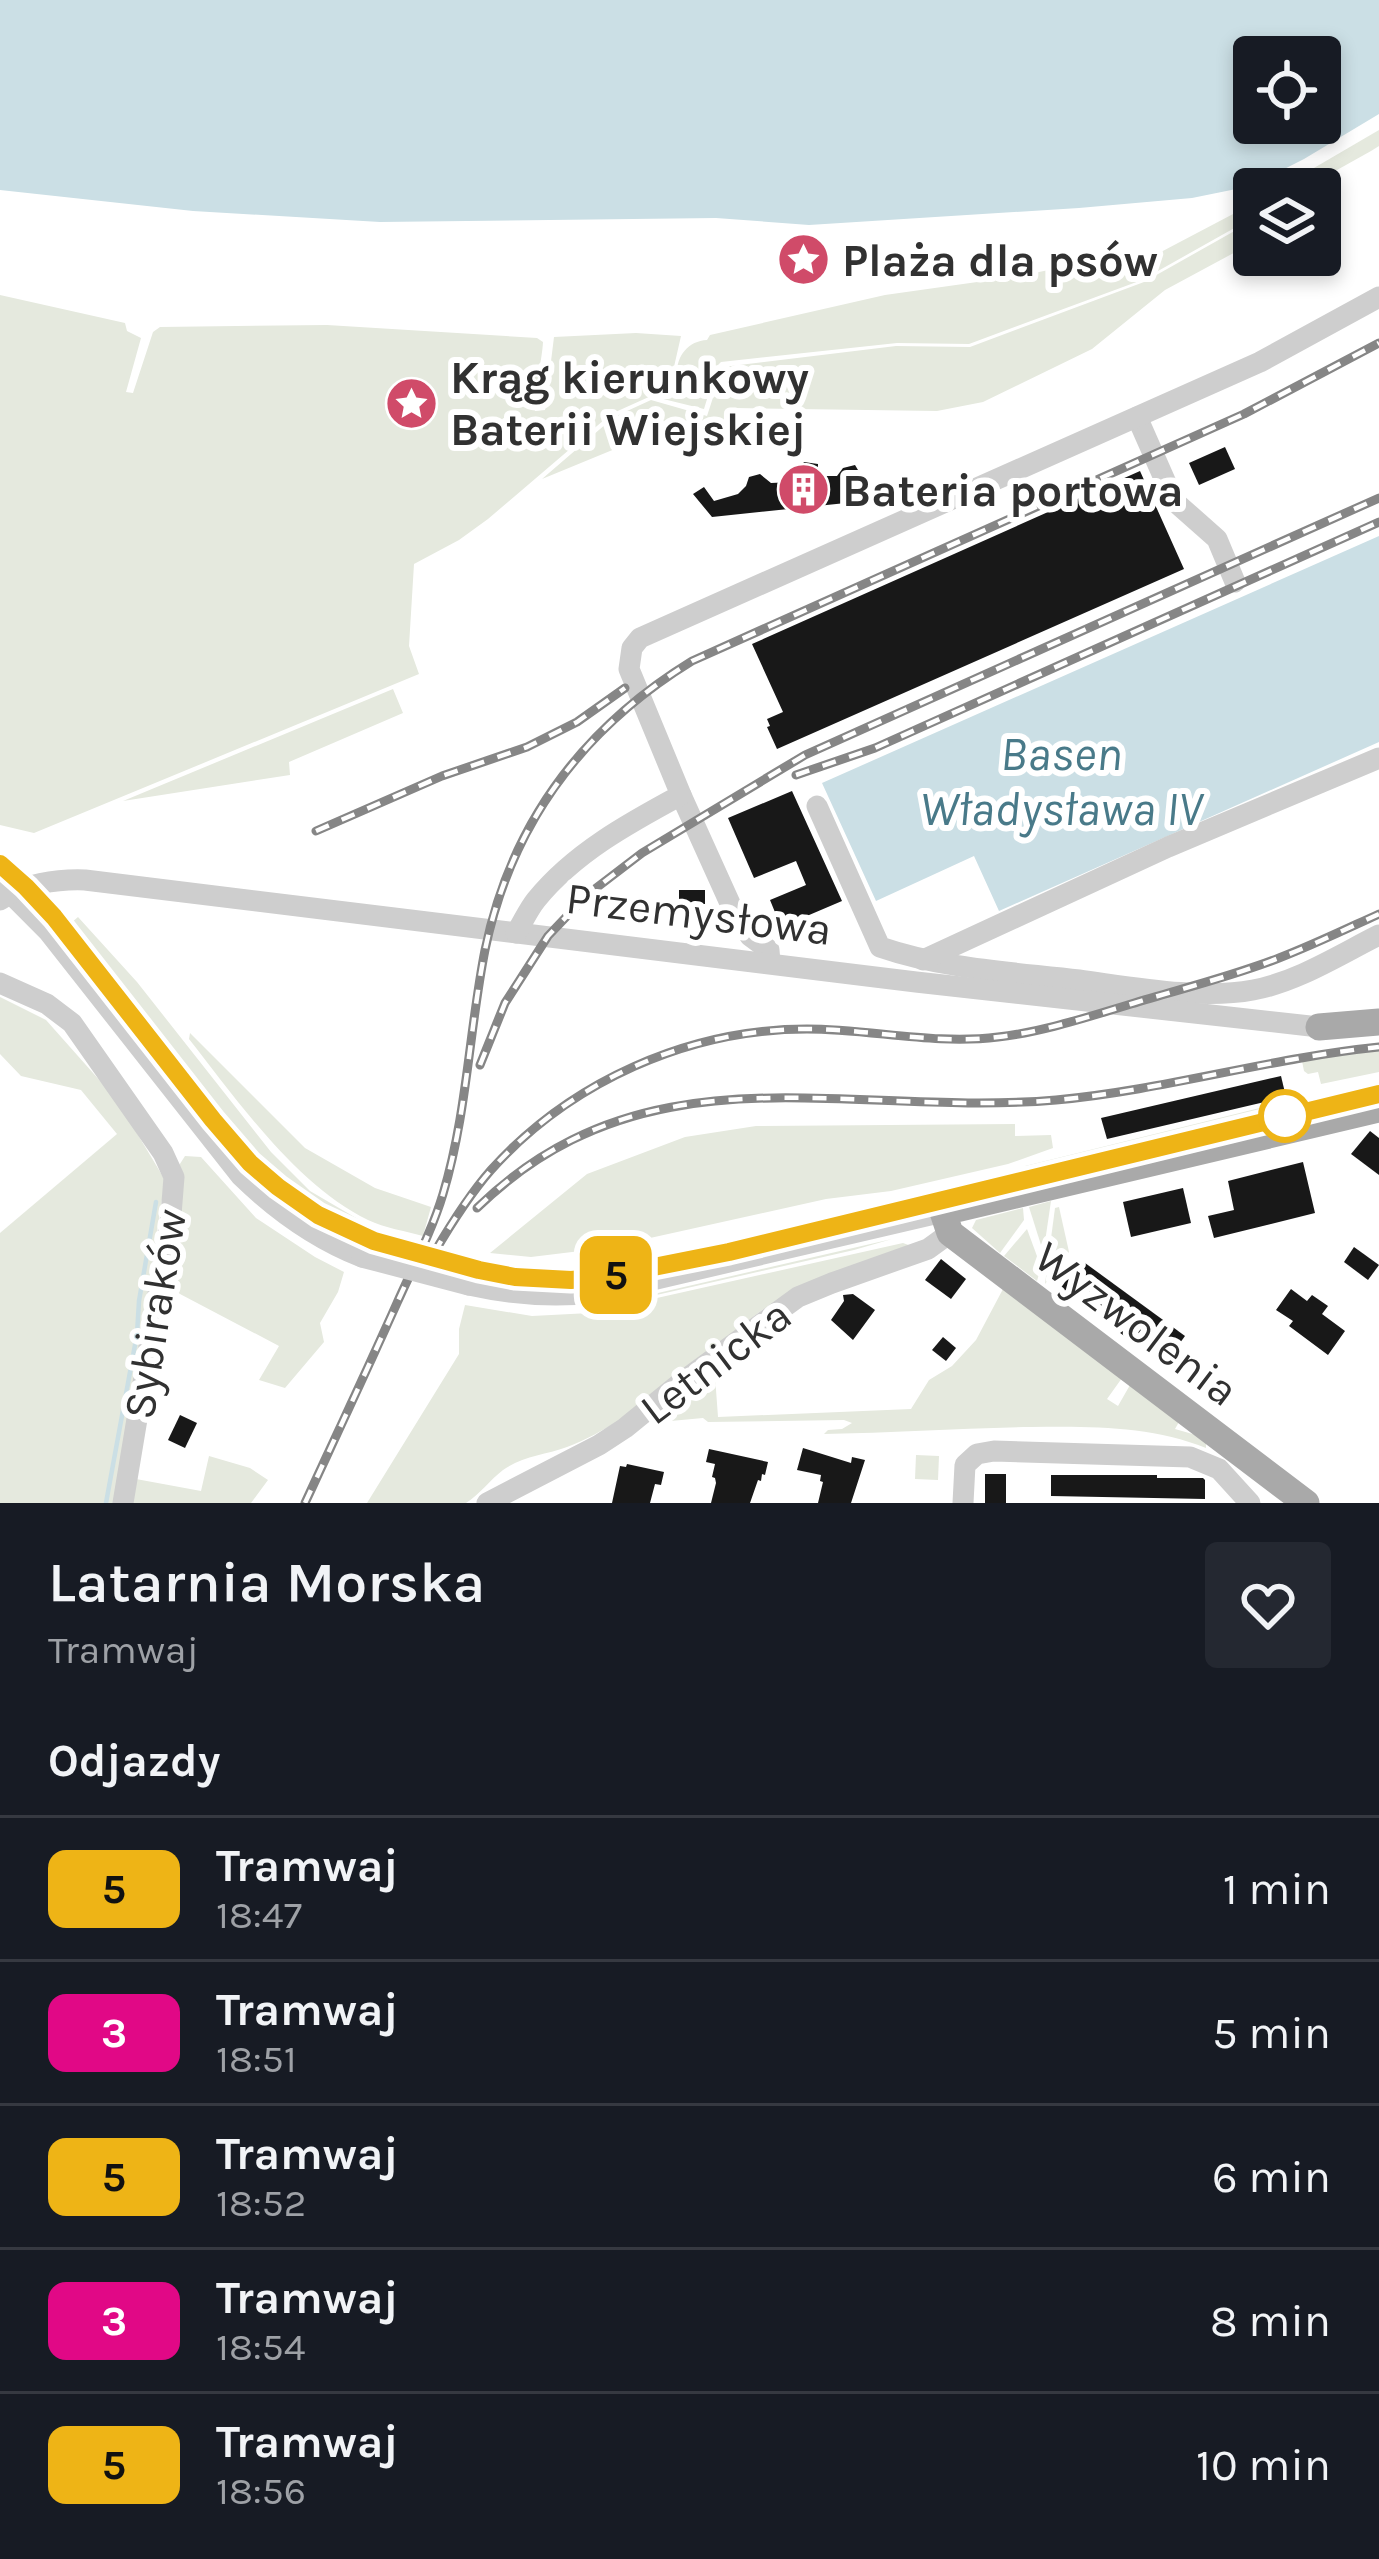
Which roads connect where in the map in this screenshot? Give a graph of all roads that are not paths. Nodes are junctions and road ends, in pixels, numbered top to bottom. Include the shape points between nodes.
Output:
1 (1379, 296) edge
2 (1137, 417) junction
3 (1235, 582) dead end
4 (1379, 758) edge
5 (681, 795) junction
6 (817, 806) dead end
7 (4, 892) edge
8 (516, 933) junction
9 (1379, 935) edge
10 (770, 962) junction
11 (918, 972) junction
12 (0, 983) edge
13 (1379, 1022) edge
14 (1319, 1027) joint
15 (1379, 1109) edge
16 (946, 1223) junction
17 (1294, 1499) edge
18 (495, 1501) edge
19 (123, 1503) edge
20 (963, 1503) edge
21 (1250, 1503) edge

1 - 2 street via 1261,362
2 - 3 street via 1174,501 1217,539
2 - 5 street via 640,638 629,668
4 - 11 street via 1168,847
5 - 8 street via 616,830 566,870
5 - 10 street via 733,910 769,950
6 - 11 street via 880,947
7 - 8 street, Przemysłowa via 86,880
7 - 16 street, bridge via 48,931 241,1176 300,1225 362,1257 552,1297
8 - 10 street, Przemysłowa
9 - 11 street via 1302,973 1226,994
10 - 11 street, Przemysłowa
11 - 14 street, Przemysłowa
12 - 19 street, Sybiraków via 72,1023 173,1177
13 - 14 main road, Przemysłowa
15 - 16 main road
16 - 17 main road, Wyzwolenia
16 - 18 street, Letnicka via 928,1249 798,1298 626,1428
20 - 21 street, Wyzwolenia via 965,1465 994,1451 1190,1456 1219,1469

